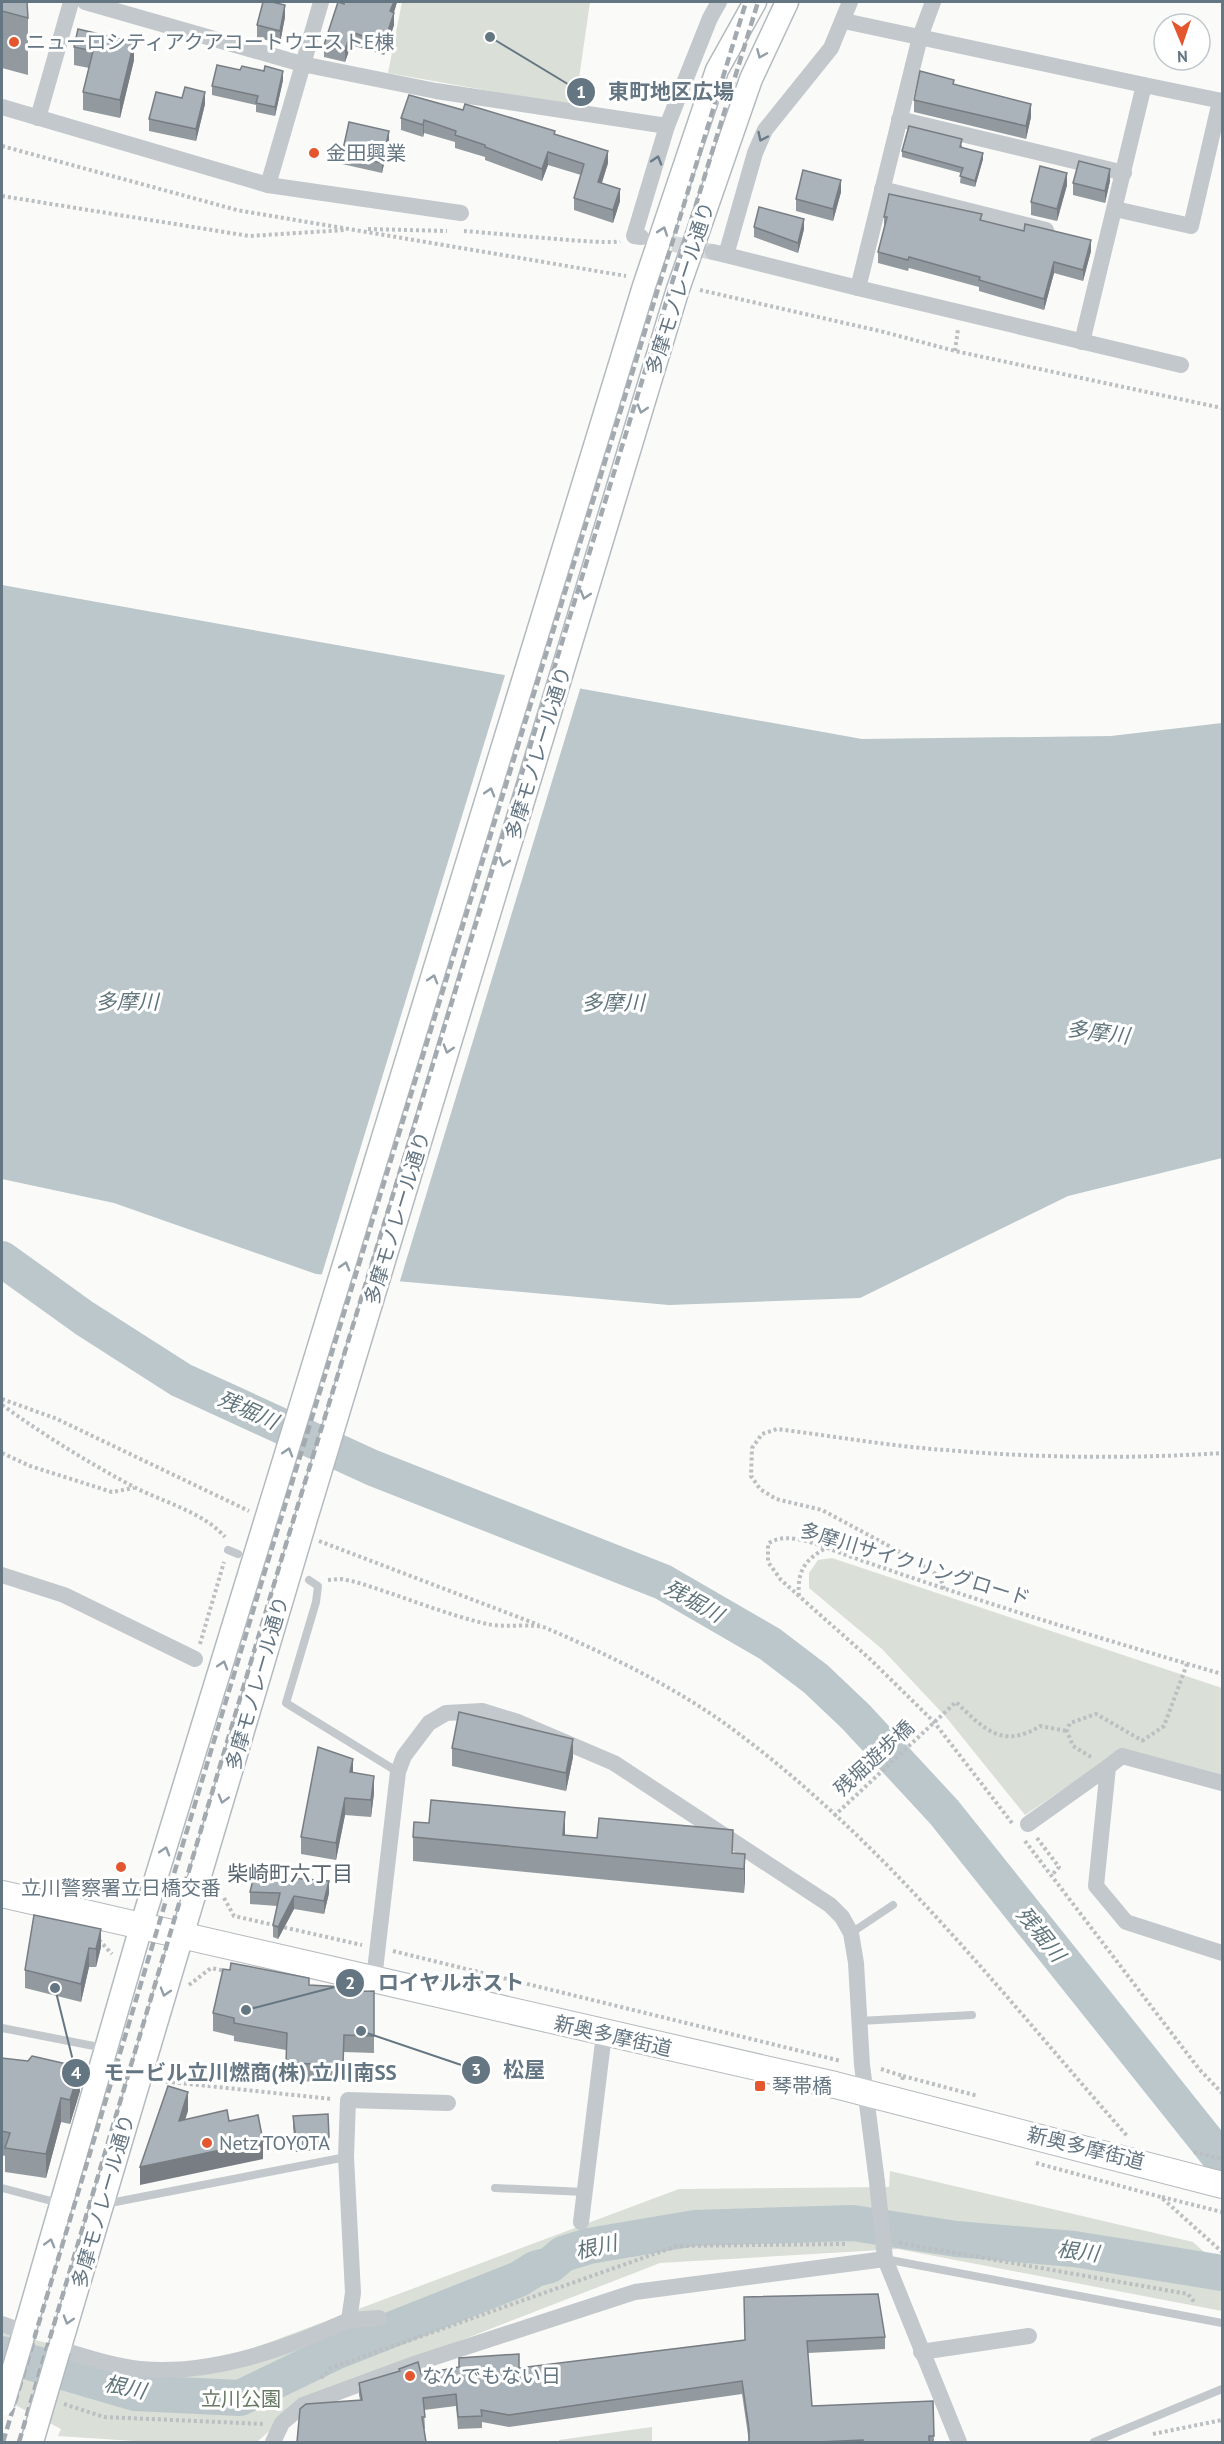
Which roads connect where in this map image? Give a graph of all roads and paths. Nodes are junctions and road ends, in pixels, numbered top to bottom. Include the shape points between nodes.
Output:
1 (71, 2) edge
2 (85, 2) edge
3 (321, 2) edge
4 (719, 2) edge
5 (755, 2) edge
6 (787, 2) edge
7 (850, 2) edge
8 (933, 2) edge
9 (844, 21) junction
10 (920, 37) junction
11 (302, 64) junction
12 (1144, 85) junction
13 (1221, 101) edge
14 (2, 107) edge
15 (38, 117) junction
16 (899, 119) junction
17 (667, 126) junction
18 (2, 146) edge
19 (1124, 172) junction
20 (268, 185) junction
21 (882, 189) junction
22 (2, 196) edge
23 (1115, 209) junction
24 (461, 213) dead end
25 (354, 229) junction
26 (1061, 233) edge
27 (637, 236) joint
28 (638, 282) junction
29 (858, 288) junction
30 (686, 291) junction
31 (1082, 342) junction
32 (1181, 365) dead end
33 (1222, 408) edge
34 (2, 1399) edge
35 (2, 1405) edge
36 (2, 1453) edge
37 (1222, 1453) edge
38 (135, 1488) junction
39 (264, 1511) junction
40 (310, 1531) junction
41 (826, 1548) junction
42 (228, 1550) junction
43 (238, 1554) dead end
44 (2, 1575) edge
45 (309, 1580) dead end
46 (318, 1586) junction
47 (944, 1589) junction
48 (799, 1597) junction
49 (542, 1626) junction
50 (195, 1659) joint
51 (1187, 1664) junction
52 (1222, 1674) edge
53 (934, 1722) junction
54 (1164, 1725) dead end
55 (1067, 1731) junction
56 (1143, 1741) dead end
57 (1108, 1767) junction
58 (398, 1772) junction
59 (1222, 1783) edge
60 (834, 1816) junction
61 (1023, 1831) junction
62 (1052, 1875) junction
63 (2, 1894) edge
64 (893, 1905) dead end
65 (141, 1927) junction
66 (851, 1933) junction
67 (182, 1936) junction
68 (98, 1939) edge
69 (1222, 1953) edge
70 (114, 1960) dead end
71 (374, 1979) junction
72 (972, 2015) dead end
73 (859, 2021) junction
74 (2, 2028) edge
75 (604, 2034) junction
76 (107, 2049) junction
77 (139, 2078) junction
78 (866, 2093) junction
79 (1222, 2093) edge
80 (348, 2100) junction
81 (448, 2103) dead end
82 (1128, 2137) dead end
83 (346, 2157) junction
84 (1026, 2160) dead end
85 (1222, 2185) edge
86 (2, 2188) edge
87 (495, 2188) dead end
88 (586, 2192) junction
89 (1161, 2197) junction
90 (62, 2204) junction
91 (103, 2204) junction
92 (1222, 2212) edge
93 (581, 2222) dead end
94 (1222, 2252) edge
95 (885, 2259) junction
96 (379, 2318) dead end
97 (350, 2320) junction
98 (1222, 2323) edge
99 (2, 2324) edge
100 (23, 2336) junction
101 (1029, 2336) dead end
102 (59, 2349) junction
103 (921, 2352) junction
104 (1222, 2390) edge
105 (58, 2402) dead end
106 (2, 2406) edge
107 (1222, 2420) edge
108 (268, 2424) dead end
109 (1150, 2435) dead end
110 (32, 2442) edge
111 (273, 2442) edge
112 (958, 2442) edge
113 (1094, 2442) edge

1 - 15 street
2 - 11 street
3 - 11 street
4 - 17 street
28 -> 5 main road, 多摩モノレール通り via 717,70
6 -> 30 main road, 多摩モノレール通り via 751,79
7 - 9 street
8 - 10 street
9 - 10 street
9 -> 29 street via 831,48 765,130 719,253
10 - 12 street
10 - 16 street
11 - 17 street via 436,91
11 - 20 street
12 - 13 street
12 - 19 street
13 - 23 street via 1191,226
14 - 15 street
15 - 20 street
16 - 19 street
16 - 21 street
27 -> 17 street
18 - 25 path via 237,210
19 - 23 street
20 - 24 street
21 - 26 street
21 - 29 street
22 - 25 path via 249,236
23 - 31 street via 1100,243
25 - 27 path via 503,233 597,244 616,244
25 - 28 path
39 -> 28 main road, 多摩モノレール通り
29 - 31 street
30 - 33 path
30 -> 40 main road, 多摩モノレール通り
31 - 32 street
34 - 39 path via 57,1419
35 - 38 path via 62,1447
36 - 38 path via 112,1492
37 - 47 path via 1145,1458 1031,1456 943,1450 777,1429 762,1434 752,1448 750,1461 751,1476 760,1489 776,1499 822,1510 915,1560 940,1577
38 - 42 path via 215,1526 226,1538
65 -> 39 main road, 多摩モノレール通り
40 - 49 path
40 -> 67 main road, 多摩モノレール通り
41 - 47 path, 多摩川サイクリングロード
41 - 48 path via 812,1556 799,1572
41 - 48 path, 多摩川サイクリングロード via 789,1539 768,1544 768,1562
42 - 43 lane
42 - 50 path
44 - 50 street via 64,1595
45 - 46 lane
46 - 49 path via 342,1579 488,1624 513,1628
46 - 58 lane via 286,1703
47 - 51 path, 多摩川サイクリングロード
48 - 53 path, 多摩川サイクリングロード
49 - 60 path via 688,1699 787,1773
51 - 52 path, 多摩川サイクリングロード
51 - 54 path
53 - 55 path, 残堀遊歩橋 via 956,1702 983,1728 1004,1737 1027,1735 1040,1726
53 - 60 path, 残堀遊歩橋
53 - 61 path, 多摩川サイクリングロード
55 - 56 path via 1070,1723 1096,1714
55 - 57 path via 1073,1746
57 - 59 street via 1122,1756
57 - 61 street
57 - 69 street via 1096,1886 1126,1922
58 - 66 street via 404,1756 429,1723 446,1713 482,1712 518,1722 614,1763 830,1905
58 - 71 street
60 - 82 path via 916,1895
61 - 62 path
61 - 62 path via 1059,1867
62 - 79 path via 1199,2069
63 - 65 main road, 新奥多摩街道
64 - 66 lane
65 - 67 main road, 新奥多摩街道
65 - 76 main road, 多摩モノレール通り
66 - 73 street
67 - 71 main road, 新奥多摩街道
67 -> 77 main road, 多摩モノレール通り
68 - 70 path via 111,1951
71 - 75 main road, 新奥多摩街道
72 - 73 lane
73 - 78 street
74 - 76 lane
75 - 78 main road, 新奥多摩街道
75 - 88 street
76 - 90 main road, 多摩モノレール通り
77 - 80 path
77 - 91 main road, 多摩モノレール通り
78 - 85 main road, 新奥多摩街道
78 - 95 street, bridge
80 - 81 street
80 - 83 street
83 - 91 lane
83 - 97 street via 353,2293
84 - 89 path
86 - 90 lane
87 - 88 lane
88 - 93 street
89 - 92 path
89 - 94 path
100 -> 90 main road, 多摩モノレール通り
91 -> 102 main road, 多摩モノレール通り
95 - 98 lane
95 - 103 street
95 - 111 street via 635,2292 417,2362 303,2405 282,2423
96 - 97 street
97 - 102 street via 313,2337 256,2355 181,2370 140,2369
99 - 100 street
100 - 106 main road, 多摩モノレール通り, bridge
101 - 103 street
102 - 110 main road, 多摩モノレール通り, bridge
103 - 112 street
104 - 113 lane
105 - 108 path via 104,2417
107 - 109 path

